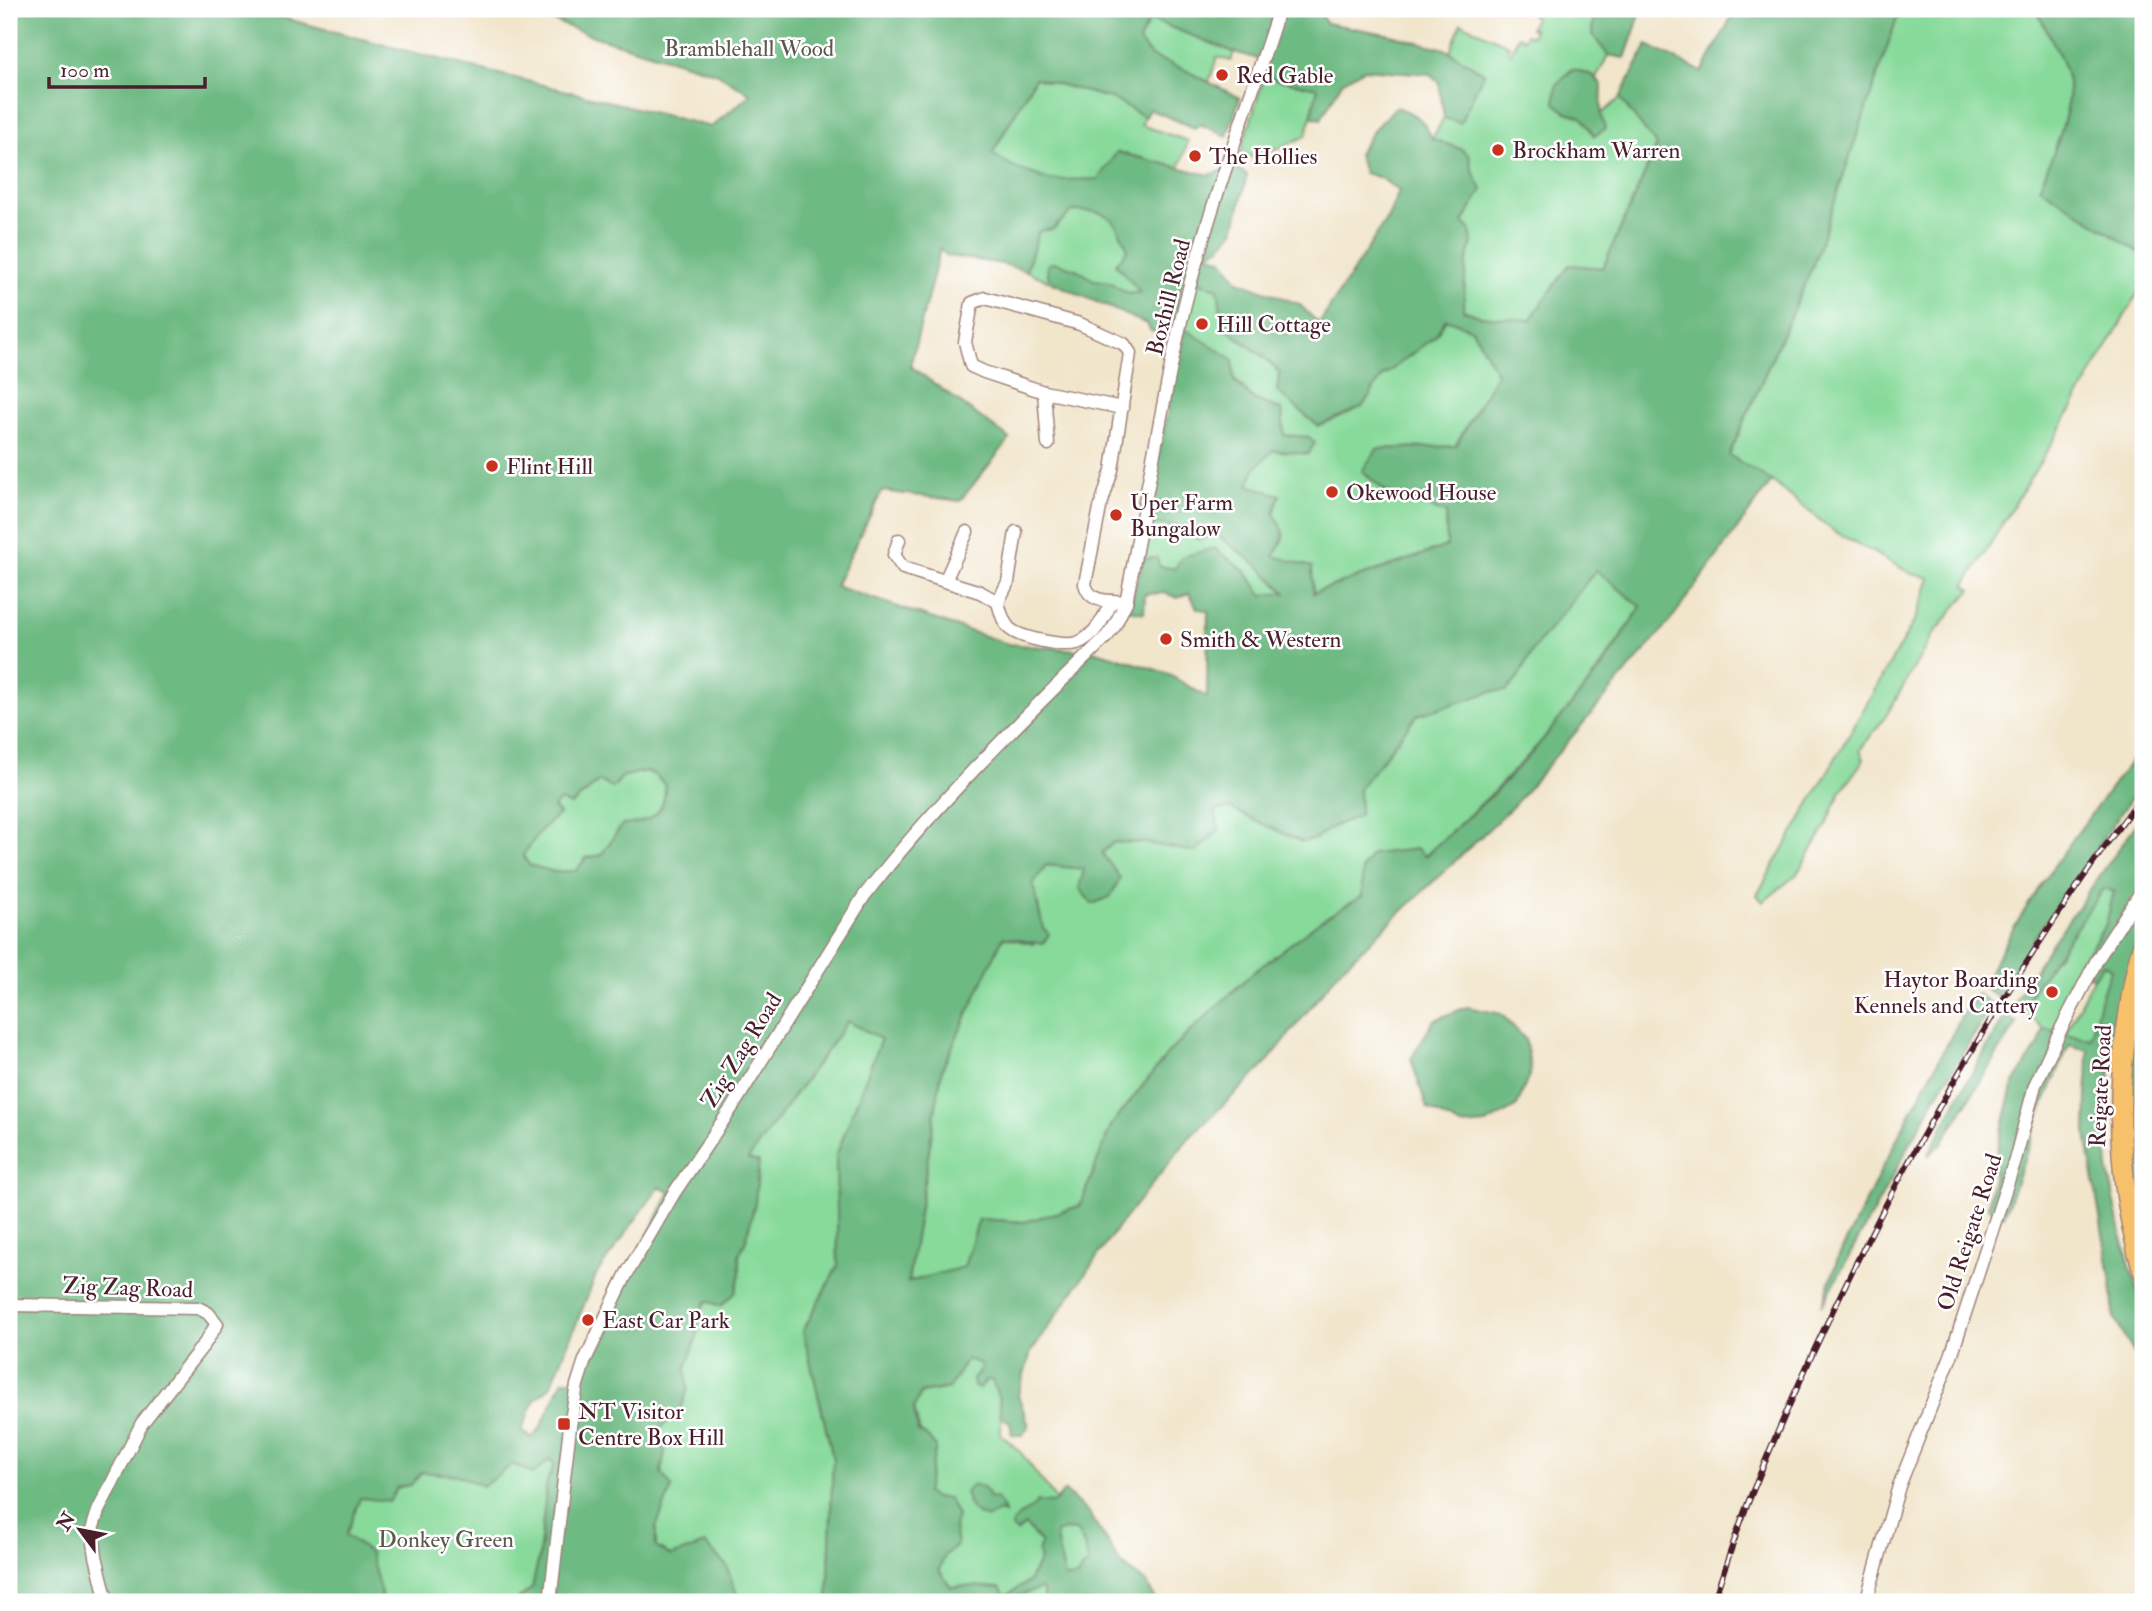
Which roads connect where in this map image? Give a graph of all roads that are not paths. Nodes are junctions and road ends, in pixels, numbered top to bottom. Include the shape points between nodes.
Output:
1 (1279, 9) edge
2 (1044, 392) junction
3 (1122, 408) junction
4 (1048, 444) dead end
5 (967, 532) dead end
6 (1017, 533) dead end
7 (899, 540) dead end
8 (946, 581) junction
9 (998, 601) junction
10 (1112, 601) junction
11 (1126, 602) junction
12 (2143, 889) edge
13 (2143, 944) edge
14 (2143, 1272) edge
15 (9, 1305) edge
16 (107, 1602) edge
17 (550, 1602) edge
18 (1867, 1602) edge

1 - 11 street, Boxhill Road via 1185,303
2 - 3 street
2 - 3 street via 971,366 965,342 972,303 985,298 1035,311 1124,344 1130,353
2 - 4 street
3 - 10 street via 1085,584 1093,598
5 - 8 street
6 - 9 street via 1008,582
7 - 8 street via 894,555 903,568
8 - 9 street
9 - 10 street via 1006,626 1015,634 1065,644 1079,642 1093,632
10 - 11 street
11 - 17 street, Zig Zag Road via 1107,636 984,758 864,896 631,1265 577,1385
12 - 18 street, Old Reigate Road via 2098,958 2035,1086 1951,1356 1899,1486
13 - 14 main road, Reigate Road via 2124,1039 2119,1114 2130,1219
15 - 16 street, Zig Zag Road via 198,1308 217,1324 142,1423 98,1511 92,1530

